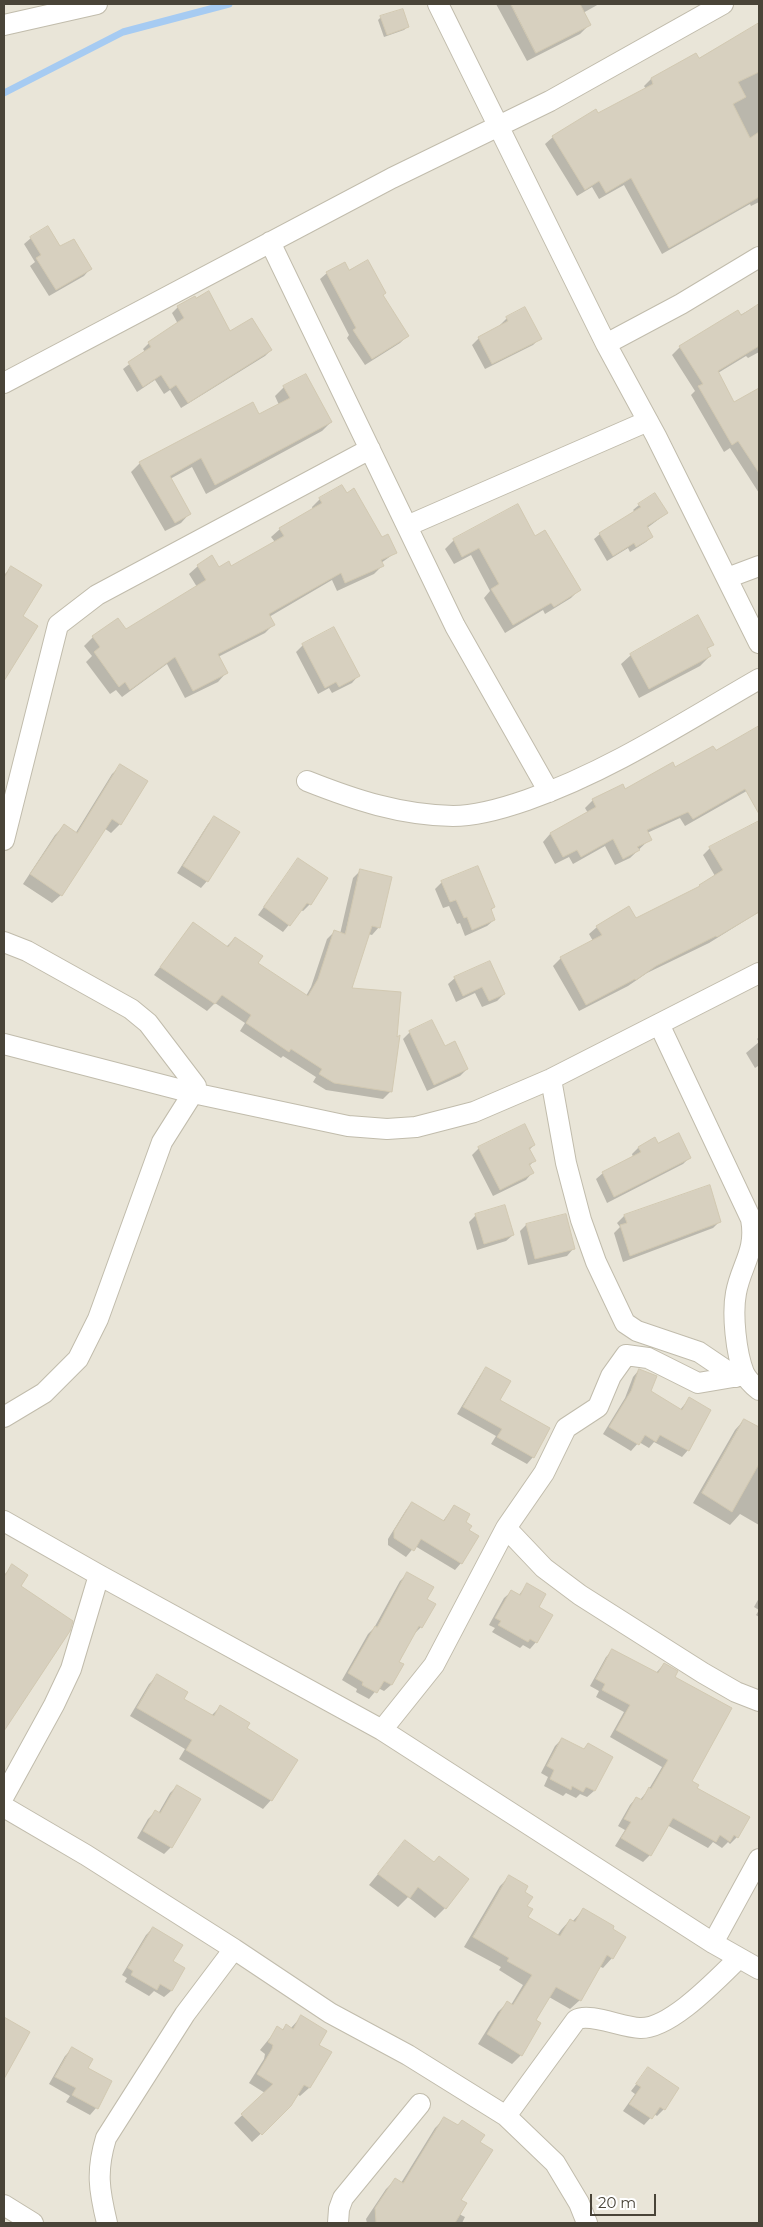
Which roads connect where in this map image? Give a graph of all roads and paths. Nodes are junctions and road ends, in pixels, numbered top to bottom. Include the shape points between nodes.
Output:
1 (97, 4) edge
2 (438, 4) edge
3 (723, 4) edge
4 (4, 25) edge
5 (498, 125) junction
6 (270, 242) junction
7 (759, 257) edge
8 (606, 344) junction
9 (4, 383) edge
10 (648, 421) junction
11 (370, 449) junction
12 (407, 526) junction
13 (759, 566) edge
14 (727, 578) junction
15 (759, 643) edge
16 (759, 679) edge
17 (306, 781) dead end
18 (548, 792) junction
19 (4, 840) edge
20 (4, 942) edge
21 (759, 973) edge
22 (660, 1024) junction
23 (4, 1044) edge
24 (551, 1079) junction
25 (195, 1090) junction
26 (740, 1376) junction
27 (759, 1390) edge
28 (4, 1417) edge
29 (4, 1521) edge
30 (506, 1528) junction
31 (98, 1576) junction
32 (759, 1701) edge
33 (382, 1730) junction
34 (4, 1796) edge
35 (4, 1807) edge
36 (759, 1858) edge
37 (713, 1943) junction
38 (234, 1949) junction
39 (739, 1958) junction
40 (759, 1969) edge
41 (420, 2104) dead end
42 (506, 2116) junction
43 (4, 2205) edge
44 (33, 2223) edge
45 (107, 2223) edge
46 (338, 2223) edge
47 (587, 2223) edge

1 - 4 street
2 - 5 street
3 - 5 street via 550,101
5 - 6 street
5 - 8 street
6 - 9 street
6 - 11 street
7 - 8 street
8 - 10 street
10 - 12 street
10 - 14 street
11 - 12 street
11 - 19 street via 98,595 58,625
12 - 18 street via 455,626
13 - 14 street
14 - 15 street
16 - 18 street via 602,770
17 - 18 street via 376,806 455,816 509,806
20 - 25 street via 131,1009 148,1023
21 - 22 street
22 - 24 street
22 - 26 street via 751,1219 753,1242 735,1302
23 - 25 street
24 - 25 street via 474,1112 416,1127 387,1129 348,1126
24 - 26 street via 566,1163 581,1220 596,1262 625,1323 637,1331 699,1352
25 - 28 street via 162,1142 98,1319 78,1359 44,1393
26 - 27 street
26 - 30 street via 698,1383 648,1358 626,1356 611,1376 598,1407 566,1428 544,1473
29 - 31 street
30 - 32 street via 544,1568 580,1595 703,1673
30 - 33 street via 434,1664
31 - 33 street
31 - 34 street via 71,1669
33 - 37 street
35 - 38 street
36 - 37 street
37 - 39 street
38 - 42 street via 330,2013 408,2055
38 - 45 street via 185,2014 106,2138 98,2176
39 - 40 street
39 - 42 street via 690,2002 656,2025 641,2028 578,2018
41 - 46 street via 343,2198
42 - 47 street via 555,2163
43 - 44 street

